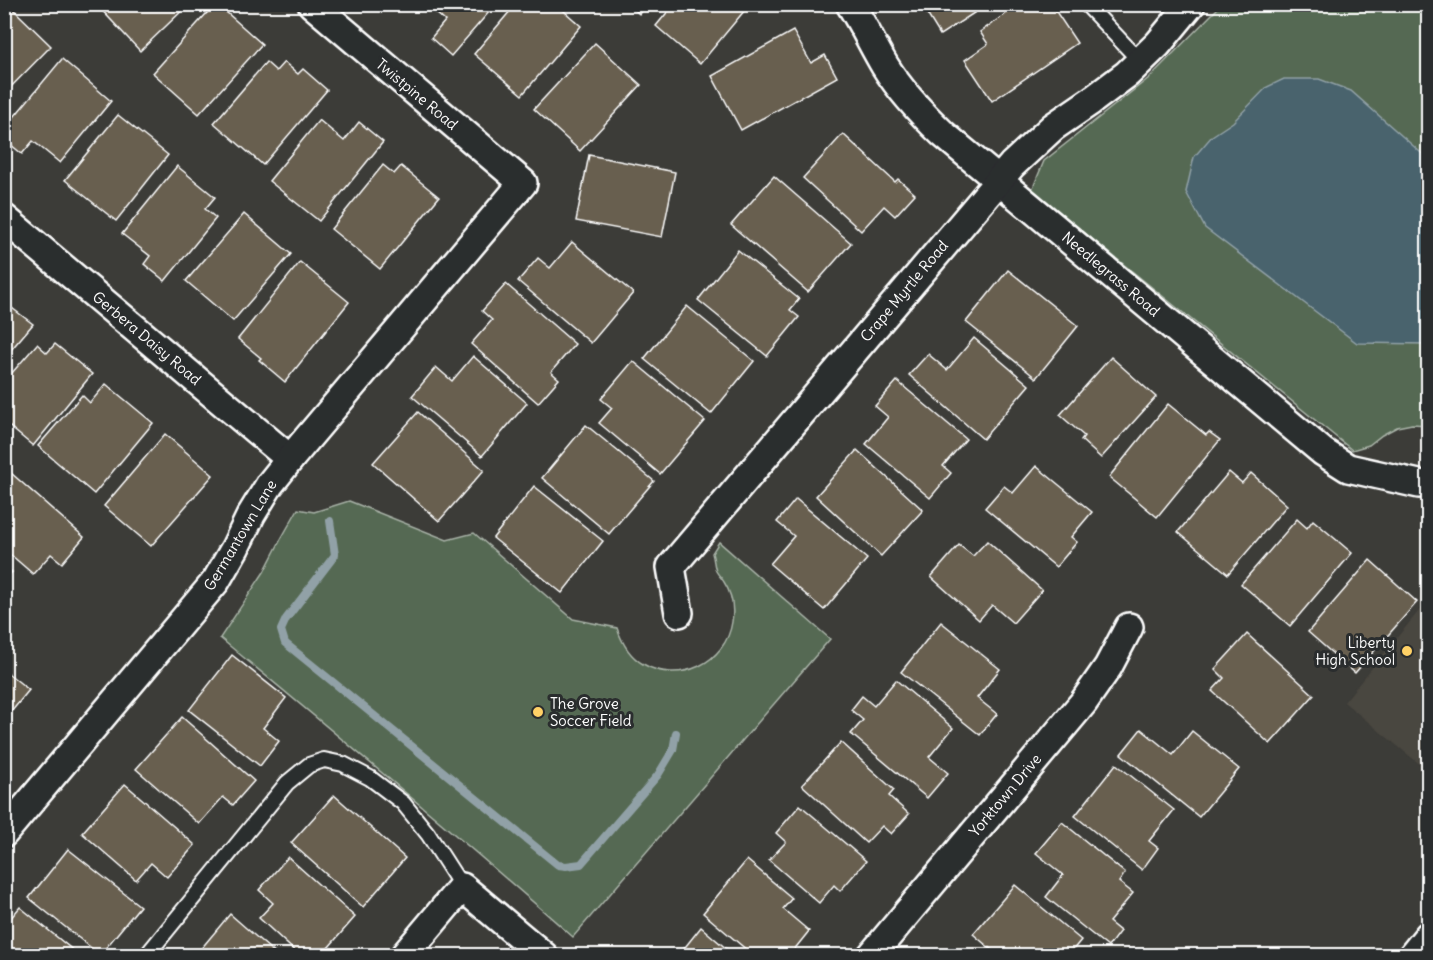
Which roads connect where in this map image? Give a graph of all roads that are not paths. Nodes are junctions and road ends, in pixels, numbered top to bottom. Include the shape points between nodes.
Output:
1 (312, 4) edge
2 (850, 4) edge
3 (1086, 4) edge
4 (1191, 4) edge
5 (1140, 61) junction
6 (998, 180) junction
7 (523, 183) joint
8 (4, 218) edge
9 (290, 459) junction
10 (1419, 484) dead end
11 (679, 613) dead end
12 (1129, 627) dead end
13 (4, 833) edge
14 (462, 887) junction
15 (1428, 936) edge
16 (146, 956) edge
17 (404, 956) edge
18 (544, 956) edge
19 (871, 956) edge
20 (1412, 956) edge

1 - 7 street, Twistpine Road
2 - 6 street, Needlegrass Road via 908,98 924,117
3 - 5 lane
4 - 5 street, Crape Myrtle Road
5 - 6 street, Crape Myrtle Road via 1038,139
6 - 10 street, Needlegrass Road via 1323,452 1348,468
6 - 11 street, Crape Myrtle Road via 671,567
7 - 9 street, Germantown Lane
8 - 9 street, Gerbera Daisy Road
9 - 13 street, Germantown Lane via 251,515 216,581
12 - 19 street, Yorktown Drive via 1083,703
14 - 16 lane via 403,803 370,778 344,764 324,760 309,765 287,783
14 - 17 street
14 - 18 street
15 - 20 street

